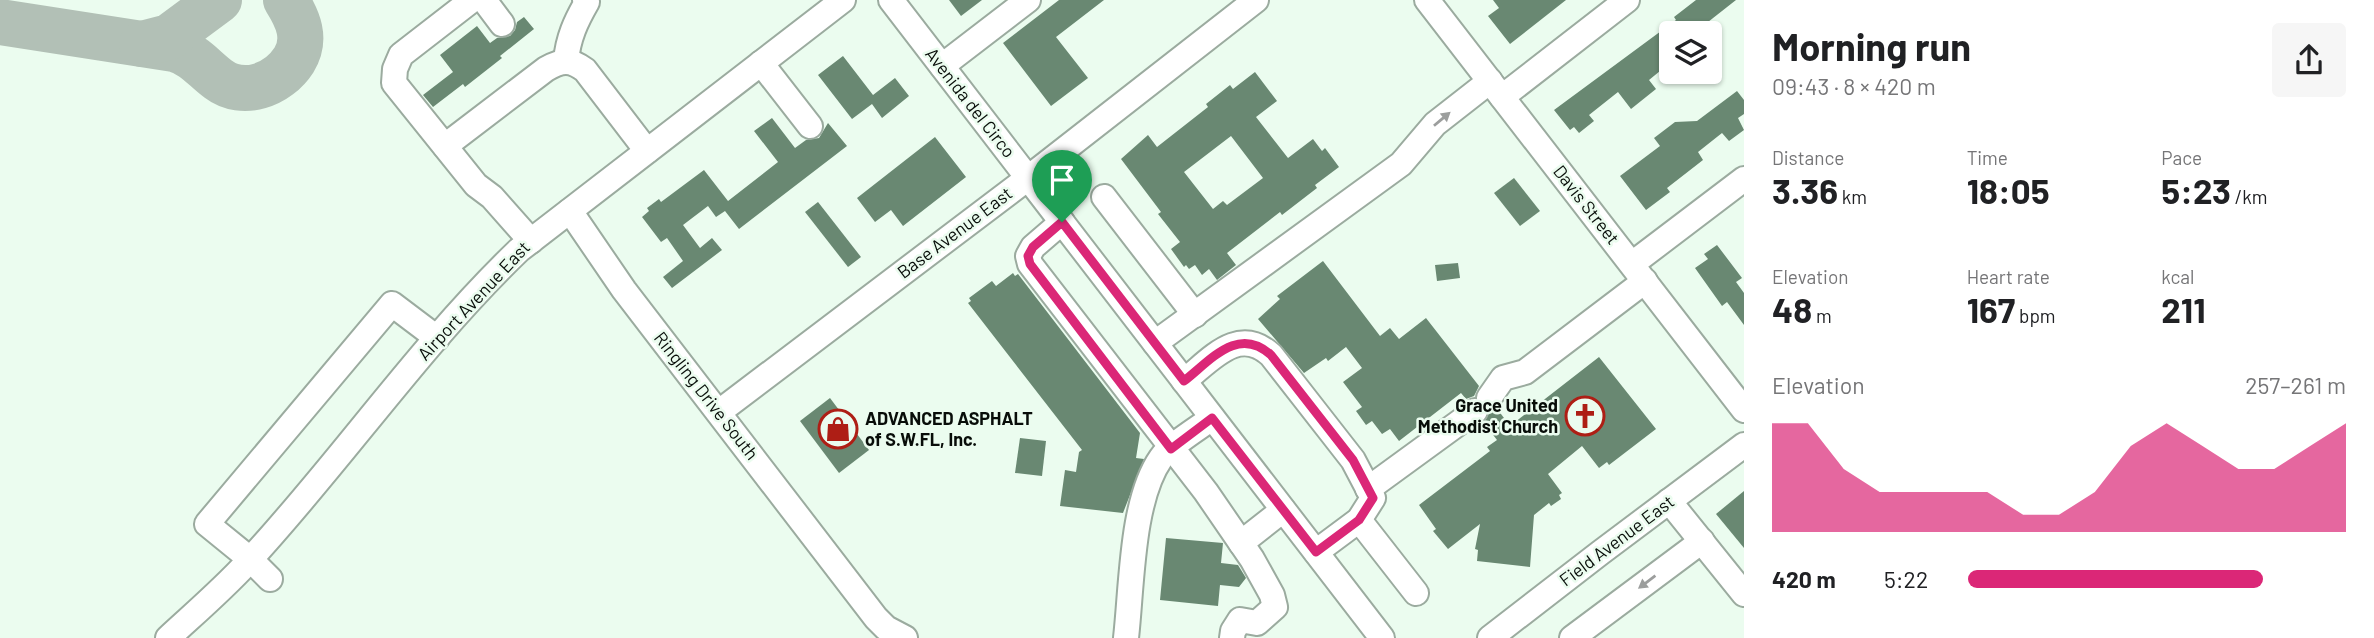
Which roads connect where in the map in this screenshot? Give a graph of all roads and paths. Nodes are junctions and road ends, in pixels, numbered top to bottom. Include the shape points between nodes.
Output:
1 (472, 0) edge
2 (484, 0) edge
3 (585, 0) edge
4 (843, 0) edge
5 (891, 0) edge
6 (1028, 0) edge
7 (1255, 0) edge
8 (1427, 0) edge
9 (1627, 0) edge
10 (502, 24) dead end
11 (566, 61) junction
12 (761, 63) junction
13 (942, 66) junction
14 (1496, 89) junction
15 (810, 126) dead end
16 (444, 146) junction
17 (647, 151) junction
18 (1028, 178) junction
19 (1744, 179) edge
20 (1104, 197) dead end
21 (570, 211) junction
22 (1062, 222) junction
23 (531, 241) junction
24 (1639, 272) junction
25 (1195, 314) junction
26 (437, 338) junction
27 (1155, 343) junction
28 (1184, 381) junction
29 (1744, 410) edge
30 (719, 412) junction
31 (1212, 418) junction
32 (1171, 449) junction
33 (1741, 453) edge
34 (1368, 489) junction
35 (1669, 500) junction
36 (1283, 510) junction
37 (1359, 520) junction
38 (1702, 541) junction
39 (1241, 543) junction
40 (1316, 552) junction
41 (248, 562) junction
42 (270, 579) dead end
43 (1416, 593) dead end
44 (1744, 594) edge
45 (889, 635) edge
46 (168, 638) edge
47 (1126, 638) edge
48 (1232, 638) edge
49 (1382, 638) edge
50 (1490, 638) edge
51 (1572, 638) edge

1 - 16 street via 401,55 395,69 394,83
2 - 10 street
3 - 11 street via 567,46
4 - 12 street, Airport Avenue East
5 - 13 street, Avenida del Circo
6 - 13 street
7 - 18 street, Base Avenue East
8 - 14 street, Davis Street
9 - 14 street
11 - 16 street via 545,69
11 - 17 street via 585,71
12 - 15 street
12 - 17 street, Airport Avenue East
13 - 18 street, Avenida del Circo
14 - 24 street, Davis Street
25 -> 14 street via 1401,164 1434,124
16 - 23 street
17 - 21 street, Airport Avenue East
18 - 22 street, Avenida del Circo
18 - 30 street, Base Avenue East
19 - 24 street
20 - 25 street
21 - 23 street, Airport Avenue East
21 - 30 street, Ringling Drive South via 624,290
22 - 27 street, Avenida del Circo
22 - 32 street via 1033,247 1030,264
23 - 26 street, Airport Avenue East via 498,270
24 - 29 street, Davis Street
24 - 34 street via 1525,372 1503,378 1482,405
25 - 27 street
26 - 41 street, Airport Avenue East
26 - 41 street via 392,304 207,524
27 - 28 street, Avenida del Circo
28 - 31 street, Avenida del Circo
28 - 34 street via 1232,344 1261,345 1353,460
30 - 45 street, Ringling Drive South
31 - 32 street
31 - 36 street, Avenida del Circo
32 - 39 street
32 - 47 street via 1162,456 1144,495
33 - 35 street, Field Avenue East
34 - 37 street via 1373,498
35 - 38 street
35 - 50 street, Field Avenue East
36 - 39 street
36 - 40 street, Avenida del Circo
37 - 40 street
37 - 43 street
38 - 44 street
38 -> 51 street
39 - 48 street via 1275,607 1257,623 1240,620
40 - 49 street, Avenida del Circo
41 - 42 street
41 - 46 street, Airport Avenue East

